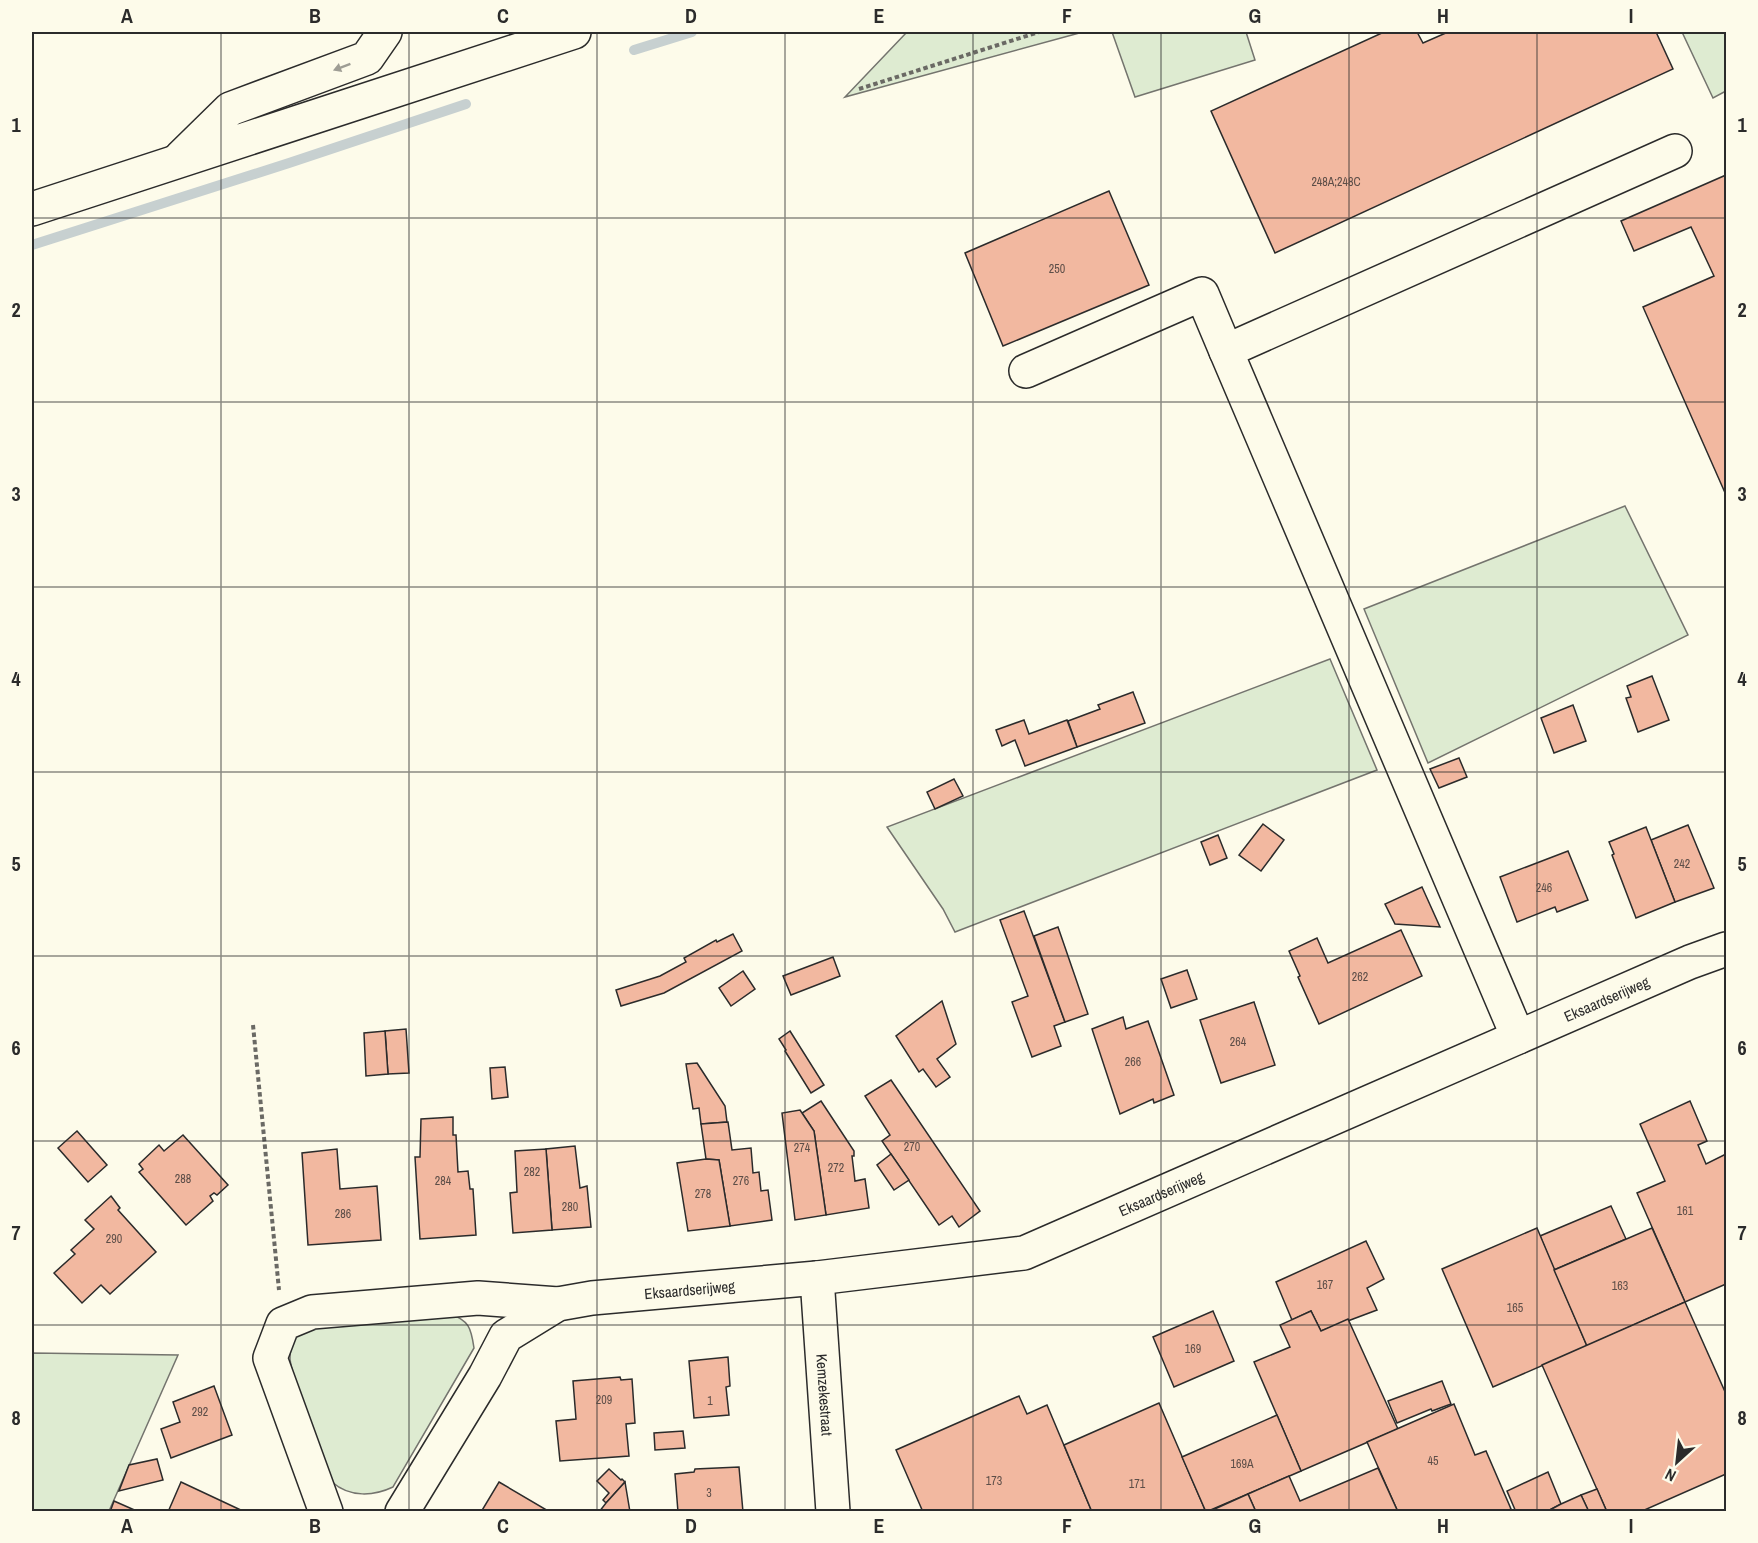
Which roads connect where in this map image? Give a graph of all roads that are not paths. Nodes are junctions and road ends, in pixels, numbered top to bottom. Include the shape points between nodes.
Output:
1 (385, 32) edge
2 (574, 32) edge
3 (1675, 151) dead end
4 (176, 162) junction
5 (32, 209) edge
6 (1226, 351) junction
7 (1026, 371) dead end
8 (1726, 949) edge
9 (1518, 1037) junction
10 (817, 1278) junction
11 (558, 1304) junction
12 (326, 1512) edge
13 (402, 1512) edge
14 (833, 1512) edge

1 -> 4 street via 367,58 230,109
2 - 4 street
3 - 6 street
4 - 5 street
6 - 7 street via 1202,294
6 - 9 street
8 - 9 street, Eksaardserijweg
9 - 10 street, Eksaardserijweg via 1024,1252
10 - 11 street, Eksaardserijweg
10 - 14 street, Kemzekestraat
11 - 12 street, Eksaardserijweg via 478,1298 312,1312 283,1324 270,1358
11 - 13 street, Eksaardserijweg via 506,1336 486,1376

